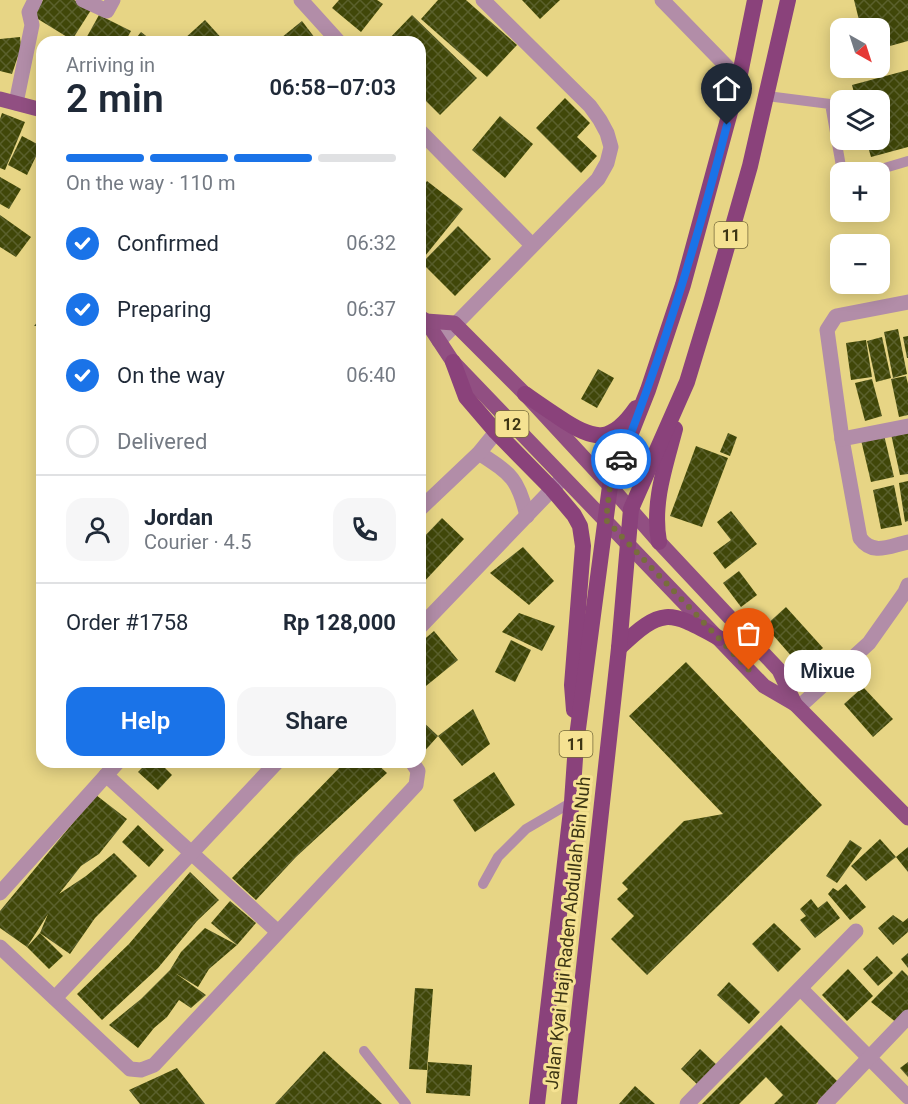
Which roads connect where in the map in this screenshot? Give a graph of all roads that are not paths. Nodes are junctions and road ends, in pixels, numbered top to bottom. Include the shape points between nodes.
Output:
1 (35, 0) edge
2 (83, 0) edge
3 (113, 0) edge
4 (301, 0) edge
5 (483, 0) edge
6 (662, 0) edge
7 (755, 0) edge
8 (788, 0) edge
9 (334, 36) edge
10 (739, 79) junction
11 (767, 96) junction
12 (4, 102) edge
13 (36, 109) edge
14 (426, 137) edge
15 (840, 162) edge
16 (908, 162) edge
17 (890, 167) edge
18 (532, 245) junction
19 (908, 303) edge
20 (426, 319) edge
21 (426, 323) edge
22 (454, 323) junction
23 (439, 341) junction
24 (453, 362) junction
25 (687, 382) junction
26 (648, 390) junction
27 (525, 394) junction
28 (908, 426) edge
29 (496, 432) junction
30 (842, 440) junction
31 (479, 453) junction
32 (557, 483) junction
33 (610, 486) junction
34 (426, 504) edge
35 (631, 510) junction
36 (527, 516) junction
37 (606, 520) junction
38 (659, 542) junction
39 (908, 542) edge
40 (628, 543) junction
41 (908, 585) edge
42 (426, 621) edge
43 (718, 638) junction
44 (620, 648) junction
45 (797, 705) junction
46 (576, 744) junction
47 (112, 768) edge
48 (271, 768) edge
49 (416, 768) edge
50 (106, 775) junction
51 (572, 802) junction
52 (908, 818) edge
53 (192, 852) junction
54 (483, 884) dead end
55 (0, 893) edge
56 (856, 931) dead end
57 (278, 932) junction
58 (0, 947) edge
59 (801, 989) junction
60 (54, 998) junction
61 (908, 1017) edge
62 (364, 1051) dead end
63 (869, 1059) junction
64 (908, 1097) edge
65 (406, 1104) edge
66 (537, 1104) edge
67 (568, 1104) edge
68 (687, 1104) edge
69 (825, 1104) edge

1 - 12 street via 29,12 32,25
2 - 3 street via 107,11
4 - 9 street
5 - 18 street via 590,106 608,133 611,147 598,179
6 - 10 street
7 - 10 highway, Jalan Kyai Haji Raden Abdullah Bin Nuh / 11
8 - 11 highway, Jalan Kyai Haji Raden Abdullah Bin Nuh / 11
10 - 26 highway, Jalan Kyai Haji Raden Abdullah Bin Nuh / 11 via 683,285
11 - 15 lane via 830,104
11 - 25 highway, Jalan Kyai Haji Raden Abdullah Bin Nuh / 11
12 - 13 main road
14 - 18 street
16 - 17 lane
18 - 22 street
19 - 30 street via 836,316 830,322 827,330
20 - 22 main road, 12
21 - 23 main road, 12
22 - 23 street
22 - 27 main road, 12
23 - 24 main road, 12
24 - 29 highway via 466,397
24 - 32 main road, 12
25 - 35 highway, Jalan Kyai Haji Raden Abdullah Bin Nuh / 11
25 - 38 highway via 661,483 655,521
26 - 27 highway, 12 via 626,422 601,436 582,433
26 - 33 highway, Jalan Kyai Haji Raden Abdullah Bin Nuh / 11
27 - 33 main road, 12
28 - 30 street
29 - 31 street
29 - 32 highway
30 - 39 street via 860,538 873,550
31 - 34 street
31 - 36 street via 507,472 521,492
32 - 36 street
32 - 37 main road, 12
32 - 46 highway via 580,526 583,546 572,685
33 - 35 main road, 12
33 - 37 highway, Jalan Kyai Haji Raden Abdullah Bin Nuh / 11
35 - 38 main road, 12
35 - 40 highway, Jalan Kyai Haji Raden Abdullah Bin Nuh / 11
36 - 42 street
37 - 40 main road, 12
37 - 46 highway, Jalan Kyai Haji Raden Abdullah Bin Nuh / 11
38 - 45 main road, 12 via 779,670
40 - 43 main road, 12
40 - 44 highway, Jalan Kyai Haji Raden Abdullah Bin Nuh / 11
41 - 45 street via 869,643
43 - 44 highway, 12 via 670,615 653,620
43 - 45 main road, 12 via 764,686
44 - 67 highway, Jalan Kyai Haji Raden Abdullah Bin Nuh / 11
45 - 52 main road, 12
46 - 51 highway, Jalan Kyai Haji Raden Abdullah Bin Nuh / 11
47 - 50 street
48 - 53 street
49 - 57 street via 416,785
50 - 53 street
50 - 55 street
51 - 54 lane via 526,829 498,857
51 - 66 highway, Jalan Kyai Haji Raden Abdullah Bin Nuh / 11
53 - 57 street
53 - 60 street
56 - 59 street
57 - 60 street via 154,1065 141,1071 130,1069
58 - 60 street
59 - 63 street
59 - 68 street
61 - 63 street
62 - 65 lane
63 - 64 street
63 - 69 street

